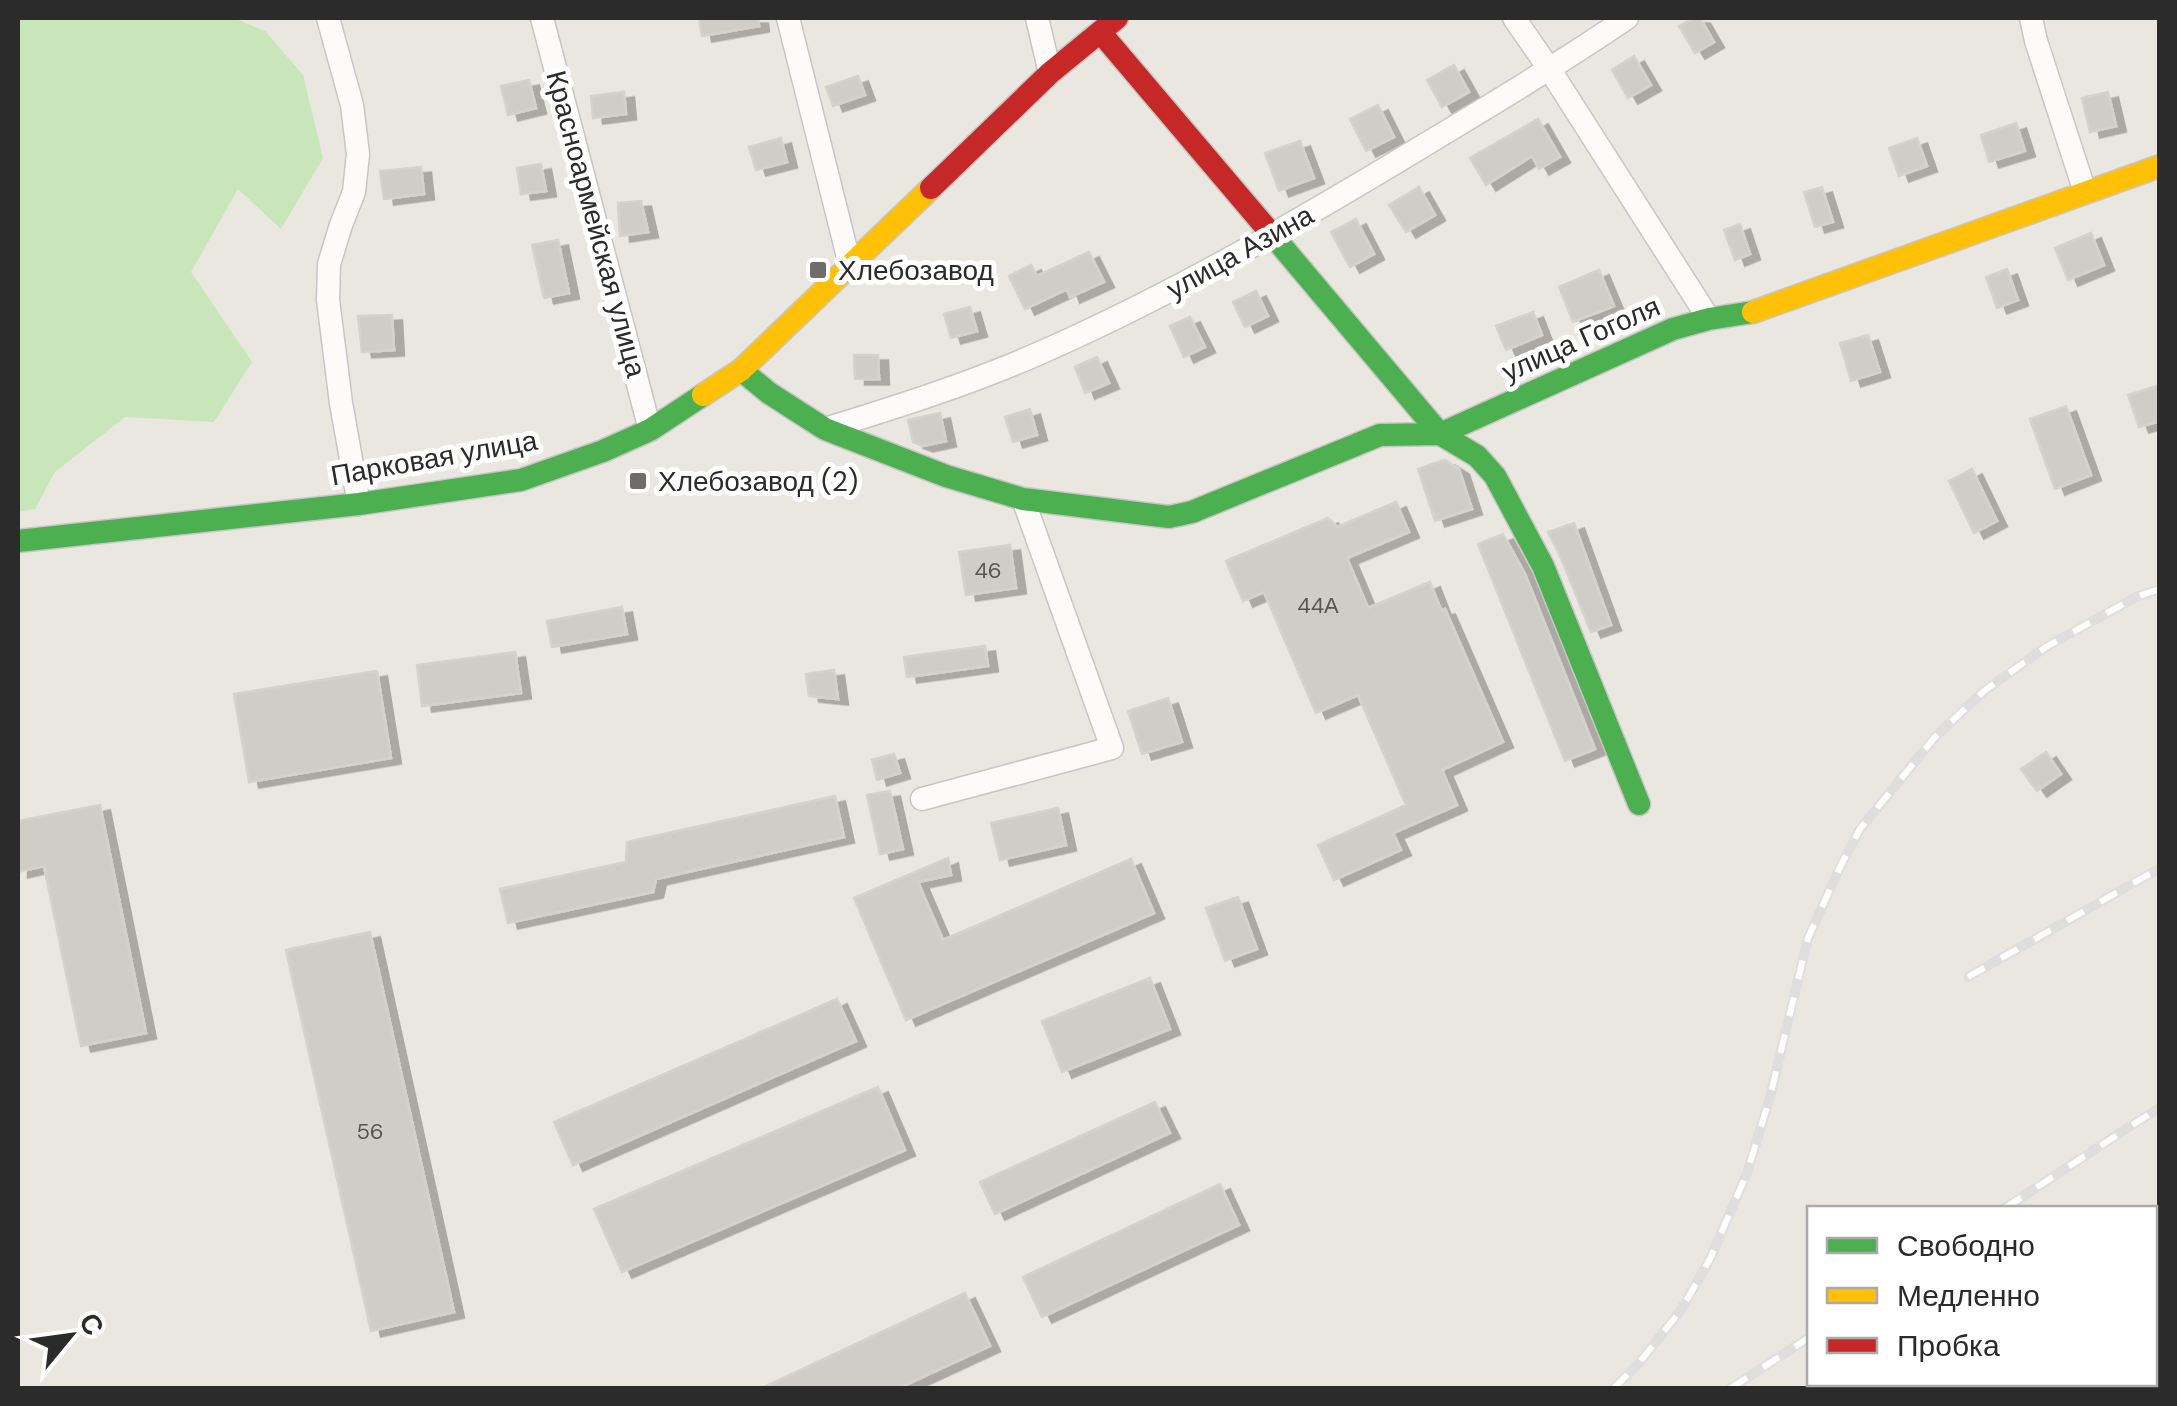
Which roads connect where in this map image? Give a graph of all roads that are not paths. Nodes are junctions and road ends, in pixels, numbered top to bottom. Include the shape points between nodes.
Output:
1 (328, 18) edge
2 (542, 18) edge
3 (788, 18) edge
4 (1037, 18) edge
5 (1514, 18) edge
6 (1627, 18) edge
7 (2032, 18) edge
8 (1109, 25) edge
9 (1550, 70) junction
10 (1050, 73) junction
11 (2160, 166) edge
12 (2086, 192) junction
13 (1273, 236) junction
14 (850, 265) junction
15 (1709, 319) junction
16 (741, 370) junction
17 (825, 429) junction
18 (650, 430) junction
19 (1440, 434) junction
20 (1022, 500) junction
21 (359, 504) junction
22 (18, 541) edge
23 (922, 798) dead end
24 (1639, 804) dead end

1 - 21 street via 358,154 354,192 329,264 328,300
2 - 18 street, Красноармейская улица
3 - 14 street
4 - 10 street
5 - 9 street
6 - 9 street, улица Азина
7 - 12 street
8 - 10 street, Парковая улица
8 - 13 street
9 - 13 street, улица Азина
9 - 15 street
10 - 14 street, Парковая улица
11 - 12 street, улица Гоголя
12 - 15 street, улица Гоголя via 1749,314
13 - 17 street, улица Азина via 1025,360
13 - 19 street
14 - 16 street, Парковая улица
15 - 19 street, улица Гоголя
16 - 17 street, улица Гоголя
16 - 18 street, Парковая улица
17 - 20 street, улица Гоголя
18 - 21 street, Парковая улица via 522,480
19 - 20 street, улица Гоголя via 1380,435 1169,518
19 - 24 street via 1477,456 1494,476 1544,566
20 - 23 street via 1112,748
21 - 22 street, Парковая улица

